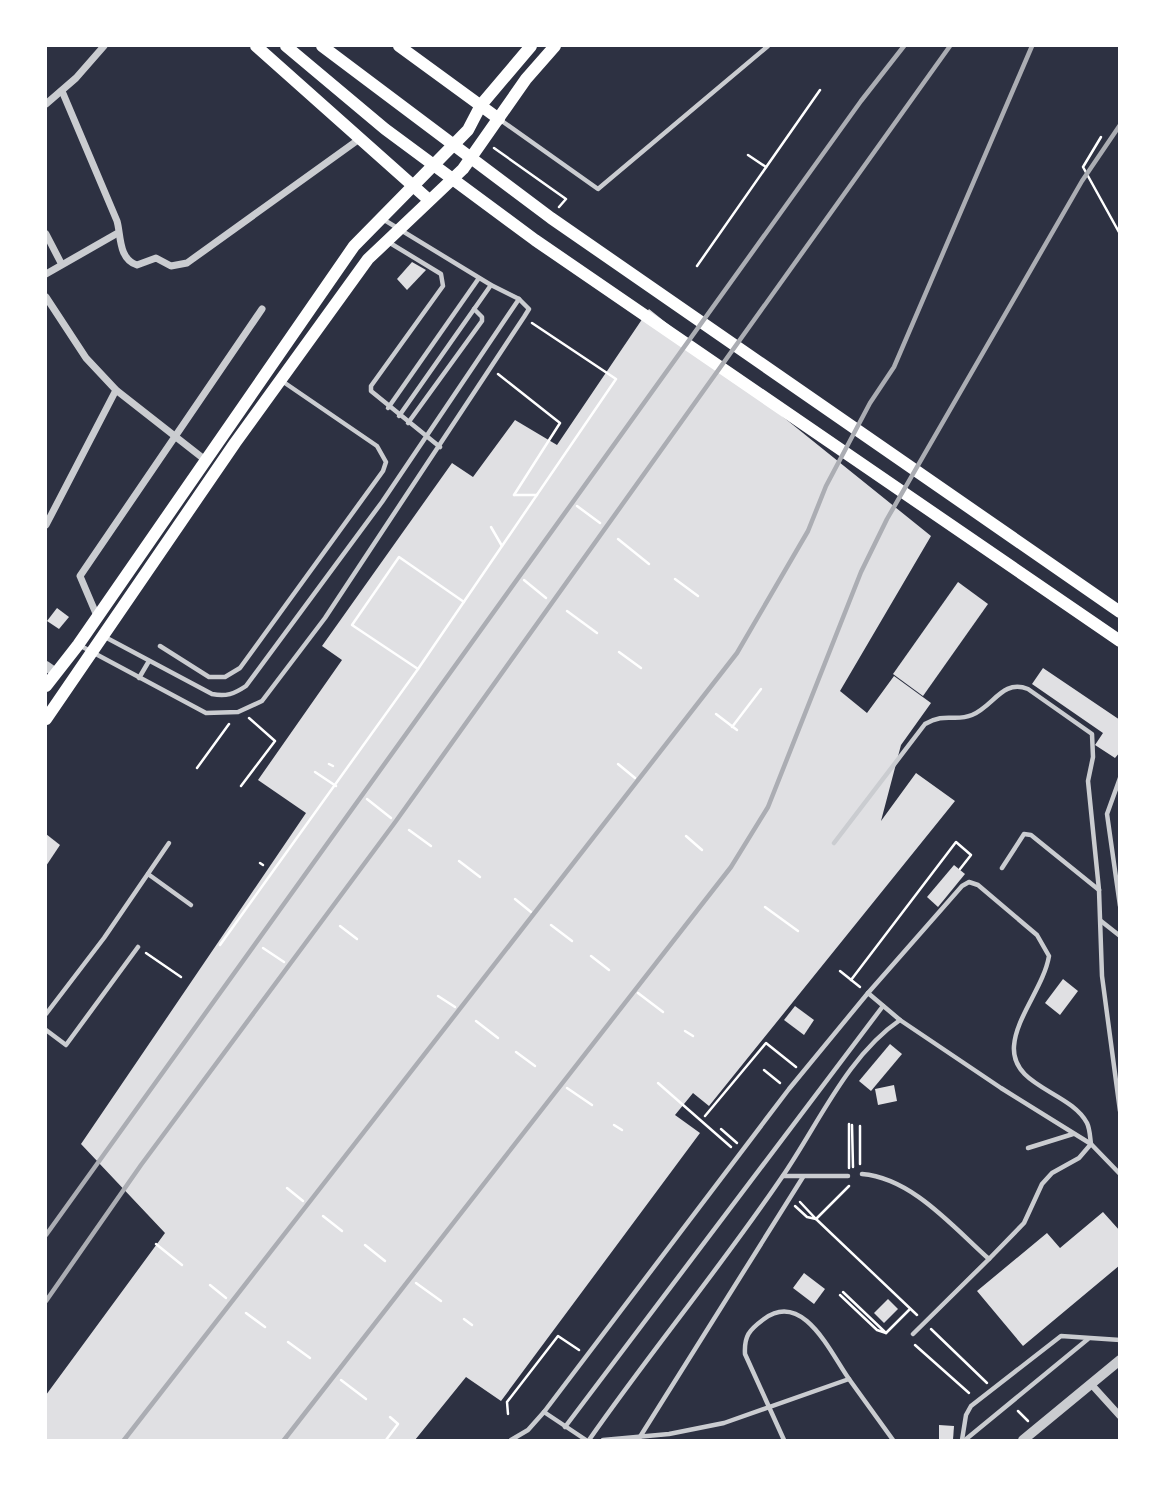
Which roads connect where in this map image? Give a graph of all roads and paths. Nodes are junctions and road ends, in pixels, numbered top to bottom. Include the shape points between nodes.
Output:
1 (104, 46) edge
2 (256, 46) edge
3 (286, 46) edge
4 (322, 46) edge
5 (399, 46) edge
6 (555, 46) edge
7 (768, 46) edge
8 (525, 48) edge
9 (820, 90) dead end
10 (62, 91) junction
11 (46, 104) edge
12 (481, 105) junction
13 (499, 119) junction
14 (1101, 137) dead end
15 (358, 140) junction
16 (504, 155) dead end
17 (748, 155) dead end
18 (766, 167) junction
19 (413, 187) junction
20 (429, 200) junction
21 (381, 218) junction
22 (551, 218) junction
23 (398, 229) junction
24 (46, 234) edge
25 (116, 234) junction
26 (1119, 234) edge
27 (386, 241) junction
28 (61, 262) junction
29 (697, 266) dead end
30 (46, 274) edge
31 (479, 278) junction
32 (491, 285) junction
33 (46, 297) edge
34 (519, 299) junction
35 (262, 309) dead end
36 (474, 309) junction
37 (524, 317) junction
38 (491, 368) junction
39 (282, 381) junction
40 (116, 390) junction
41 (388, 408) junction
42 (399, 416) junction
43 (408, 423) junction
44 (427, 437) junction
45 (177, 438) junction
46 (440, 447) junction
47 (204, 459) junction
48 (537, 495) junction
49 (578, 506) dead end
50 (50, 508) edge
51 (600, 523) dead end
52 (46, 525) edge
53 (491, 527) dead end
54 (618, 539) dead end
55 (502, 546) junction
56 (649, 564) dead end
57 (676, 579) dead end
58 (524, 580) dead end
59 (698, 596) dead end
60 (546, 598) dead end
61 (464, 602) junction
62 (568, 611) dead end
63 (1119, 612) edge
64 (97, 616) junction
65 (597, 633) dead end
66 (104, 637) junction
67 (1119, 641) edge
68 (78, 645) junction
69 (160, 646) dead end
70 (619, 652) dead end
71 (91, 653) junction
72 (149, 661) junction
73 (641, 668) dead end
74 (418, 669) junction
75 (51, 670) edge
76 (139, 678) junction
77 (46, 686) edge
78 (761, 689) dead end
79 (716, 715) dead end
80 (234, 716) dead end
81 (247, 717) dead end
82 (46, 719) edge
83 (732, 727) junction
84 (737, 730) dead end
85 (618, 764) dead end
86 (197, 768) dead end
87 (315, 772) dead end
88 (635, 778) dead end
89 (1119, 778) edge
90 (241, 786) dead end
91 (336, 786) junction
92 (367, 799) dead end
93 (391, 818) dead end
94 (409, 830) dead end
95 (686, 836) dead end
96 (169, 843) dead end
97 (834, 843) dead end
98 (431, 846) dead end
99 (702, 850) dead end
100 (459, 861) dead end
101 (1002, 868) dead end
102 (960, 869) dead end
103 (148, 874) junction
104 (480, 877) dead end
105 (1099, 890) junction
106 (515, 899) dead end
107 (191, 905) dead end
108 (1119, 906) edge
109 (765, 907) dead end
110 (531, 912) dead end
111 (1100, 921) junction
112 (551, 925) dead end
113 (340, 926) dead end
114 (798, 930) dead end
115 (1119, 936) edge
116 (357, 939) dead end
117 (572, 941) dead end
118 (220, 945) dead end
119 (138, 947) joint
120 (263, 948) dead end
121 (591, 956) dead end
122 (284, 962) dead end
123 (609, 970) dead end
124 (839, 971) dead end
125 (181, 977) dead end
126 (851, 980) junction
127 (638, 993) dead end
128 (868, 993) junction
129 (438, 996) dead end
130 (883, 1006) junction
131 (455, 1007) dead end
132 (663, 1012) dead end
133 (46, 1014) edge
134 (900, 1020) junction
135 (476, 1021) dead end
136 (46, 1030) edge
137 (685, 1031) dead end
138 (693, 1036) dead end
139 (498, 1038) dead end
140 (516, 1052) dead end
141 (535, 1066) dead end
142 (764, 1070) dead end
143 (803, 1072) junction
144 (566, 1088) dead end
145 (789, 1089) junction
146 (592, 1105) dead end
147 (1119, 1111) edge
148 (705, 1116) dead end
149 (851, 1124) dead end
150 (614, 1125) dead end
151 (860, 1126) dead end
152 (622, 1130) dead end
153 (1073, 1133) junction
154 (1091, 1144) junction
155 (1028, 1148) dead end
156 (860, 1165) dead end
157 (862, 1174) dead end
158 (1119, 1174) edge
159 (783, 1176) junction
160 (803, 1177) junction
161 (852, 1178) junction
162 (287, 1188) dead end
163 (303, 1201) dead end
164 (323, 1216) dead end
165 (816, 1219) dead end
166 (342, 1231) dead end
167 (156, 1244) dead end
168 (365, 1245) dead end
169 (989, 1259) junction
170 (385, 1261) dead end
171 (182, 1265) dead end
172 (416, 1283) dead end
173 (210, 1285) dead end
174 (841, 1294) dead end
175 (226, 1298) dead end
176 (441, 1301) dead end
177 (910, 1309) dead end
178 (246, 1313) dead end
179 (464, 1320) dead end
180 (472, 1325) dead end
181 (265, 1327) dead end
182 (913, 1334) dead end
183 (564, 1338) dead end
184 (1089, 1339) junction
185 (1119, 1340) edge
186 (288, 1342) dead end
187 (922, 1352) dead end
188 (310, 1358) dead end
189 (1119, 1360) edge
190 (849, 1379) junction
191 (341, 1380) dead end
192 (1091, 1384) junction
193 (969, 1393) dead end
194 (366, 1399) dead end
195 (769, 1409) junction
196 (544, 1412) junction
197 (508, 1415) dead end
198 (1119, 1416) edge
199 (390, 1417) dead end
200 (565, 1427) junction
201 (638, 1439) edge
202 (386, 1440) edge
203 (511, 1440) edge
204 (587, 1440) edge
205 (603, 1440) edge
206 (784, 1440) edge
207 (893, 1440) edge
208 (964, 1440) edge
209 (1023, 1440) edge

1 - 10 street
2 - 15 main road
3 - 67 main road via 385,129 535,240
4 - 22 main road
5 - 12 main road
6 - 13 main road
7 - 13 lane via 598,189
8 - 12 main road
9 - 18 path
10 - 11 street
10 - 25 street via 117,221
12 - 13 main road
12 - 19 main road via 468,130
13 - 20 main road via 463,169
14 - 26 path via 1083,167
15 - 19 main road
15 - 25 street via 187,263 171,266 156,258 132,264
16 - 22 path via 566,198
17 - 18 path
18 - 29 path
19 - 20 main road
19 - 21 main road
20 - 23 main road
21 - 23 lane
21 - 47 main road via 354,246
22 - 63 main road
23 - 27 main road
23 - 31 lane
24 - 28 street
25 - 28 street
27 - 39 main road via 368,259
27 - 41 lane via 443,280 371,386 374,397
28 - 30 street
31 - 32 lane
31 - 41 lane
32 - 34 lane
32 - 36 lane
33 - 40 street via 86,358
34 - 37 lane via 529,309
34 - 44 lane
35 - 45 street
36 - 42 lane
36 - 43 lane via 482,321
37 - 38 lane
37 - 48 path via 616,379
38 - 46 lane
38 - 48 path via 560,424 514,495
39 - 66 main road
39 - 69 lane via 377,446 386,461 383,471 240,668 225,677 209,677
40 - 45 street
40 - 50 street
41 - 42 lane
42 - 43 lane
43 - 44 lane
44 - 46 lane
44 - 72 lane via 246,686 223,697
45 - 47 street
45 - 64 street via 80,576
46 - 76 lane via 325,618 262,701 237,712 206,713
47 - 64 main road
48 - 55 path
49 - 51 path
50 - 52 street
53 - 55 path
54 - 56 path
55 - 61 path
57 - 59 path
58 - 60 path
61 - 74 path
61 - 74 path via 399,558 352,625
62 - 65 path
64 - 68 main road
66 - 71 main road
66 - 72 lane
68 - 71 lane
68 - 75 main road
70 - 73 path
71 - 76 lane
71 - 82 main road
72 - 76 lane
74 - 91 path
75 - 77 main road
78 - 83 path
79 - 83 path
80 - 86 path
81 - 90 path via 275,741
83 - 84 path
85 - 88 path
87 - 91 path
89 - 108 lane via 1107,814
91 - 118 path
92 - 93 path
94 - 98 path
95 - 99 path
96 - 103 lane
97 - 105 lane via 925,724 937,717 974,714 1007,687 1017,685 1092,734 1088,781
100 - 104 path
101 - 105 lane via 1019,838 1031,835
102 - 126 path via 971,855 956,842
103 - 107 lane
103 - 133 lane
105 - 111 lane
106 - 110 path
109 - 114 path
111 - 115 lane
111 - 147 lane
112 - 117 path
113 - 116 path
119 - 125 path
119 - 136 lane via 66,1045
120 - 122 path
121 - 123 path
124 - 126 path
126 - 128 path
127 - 132 path
128 - 130 lane
128 - 143 lane
128 - 154 lane via 962,886 969,882 978,885 1037,935 1049,956 1014,1042 1013,1059 1024,1075 1072,1105 1088,1124
129 - 131 path
130 - 134 lane
130 - 200 lane
134 - 153 lane
134 - 159 lane via 860,1057
135 - 139 path
137 - 138 path
140 - 141 path
142 - 145 path
143 - 145 lane
143 - 148 path via 766,1043
144 - 146 path
145 - 196 lane
149 - 161 path
150 - 152 path
151 - 156 path
153 - 154 lane
153 - 155 lane
154 - 158 lane
154 - 169 lane via 1042,1184 1024,1223
157 - 169 lane via 879,1175 906,1190
159 - 160 lane
159 - 204 lane
160 - 161 lane
160 - 201 lane
161 - 165 path
162 - 163 path
164 - 166 path
167 - 171 path
168 - 170 path
169 - 182 lane
172 - 176 path
173 - 175 path
174 - 177 path via 886,1333
178 - 181 path
179 - 180 path
183 - 197 path via 558,1336 507,1402
184 - 185 lane
184 - 208 lane
184 - 208 lane via 1061,1336 1051,1341 979,1398 967,1410
186 - 188 path
187 - 193 path
189 - 192 street
190 - 195 lane
190 - 195 lane via 810,1322 798,1313 773,1312 751,1328 744,1340 745,1354
190 - 207 lane
191 - 194 path
192 - 198 street
192 - 209 street
195 - 201 lane via 724,1423
195 - 206 lane
196 - 200 lane
196 - 203 lane
199 - 202 path via 398,1424
200 - 204 lane
201 - 205 lane

